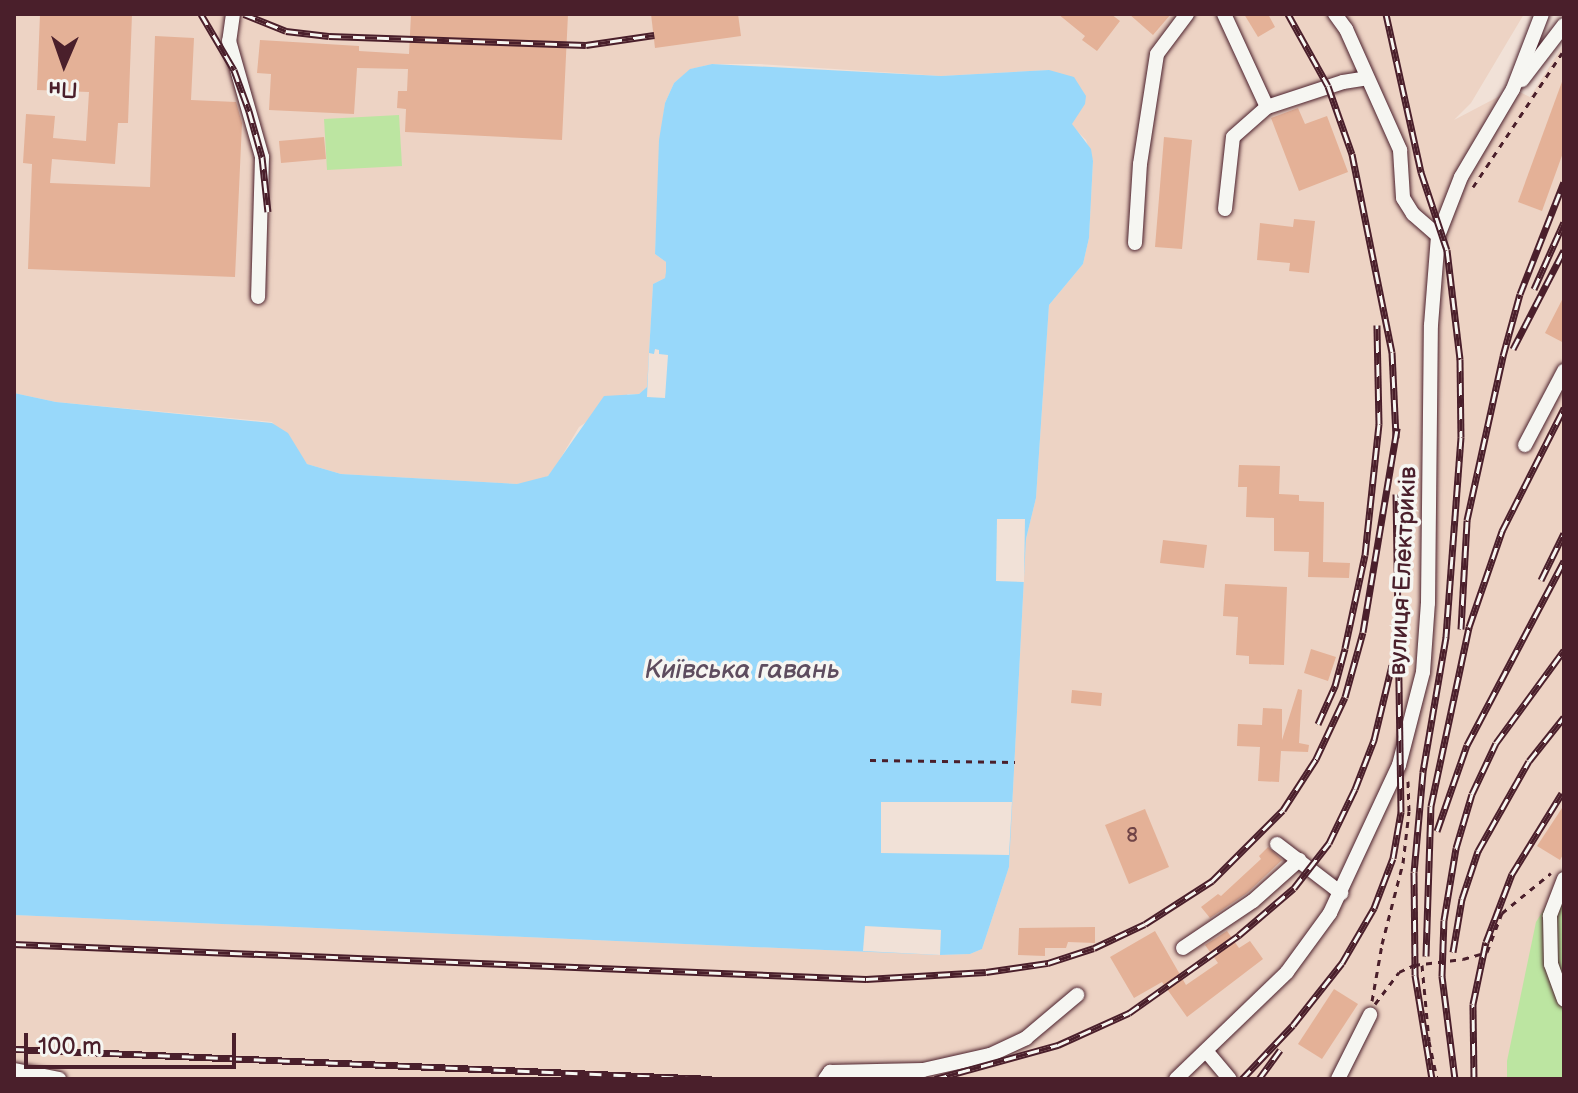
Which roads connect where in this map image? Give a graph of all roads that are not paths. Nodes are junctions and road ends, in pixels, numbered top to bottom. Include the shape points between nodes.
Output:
1 (233, 14) edge
2 (1187, 14) edge
3 (1224, 14) edge
4 (1335, 14) edge
5 (1542, 14) edge
6 (1564, 17) edge
7 (1562, 29) edge
8 (1367, 78) junction
9 (1513, 89) junction
10 (1267, 107) junction
11 (1225, 209) dead end
12 (1439, 232) junction
13 (1135, 243) dead end
14 (258, 297) dead end
15 (1564, 371) edge
16 (1525, 445) dead end
17 (1277, 844) dead end
18 (1299, 860) junction
19 (1562, 872) edge
20 (1341, 893) junction
21 (1183, 948) dead end
22 (1077, 995) dead end
23 (1564, 1000) edge
24 (1370, 1015) road end
25 (1207, 1052) junction
26 (14, 1070) edge
27 (59, 1079) edge
28 (825, 1079) edge
29 (1176, 1079) edge
30 (1230, 1079) edge
31 (1338, 1079) edge

1 - 14 street via 229,41 262,157
2 - 13 street via 1157,54 1140,164
3 - 10 street
4 - 8 street
5 - 9 street
6 - 7 street
7 - 9 street
8 - 10 street
8 - 12 street via 1400,150 1403,198 1413,214
9 - 12 street, вулиця Електриків via 1461,177
10 - 11 street via 1233,137
12 - 20 street, вулиця Електриків via 1431,325 1423,672 1399,765
15 - 16 street
17 - 18 street
18 - 20 street
18 - 21 street via 1253,901
19 - 23 street via 1550,916 1551,964
20 - 25 street, вулиця Електриків via 1287,972
22 - 28 street via 1026,1038 990,1055 923,1070 830,1072
24 - 31 street
25 - 29 street, вулиця Електриків
25 - 30 street
26 - 27 street

